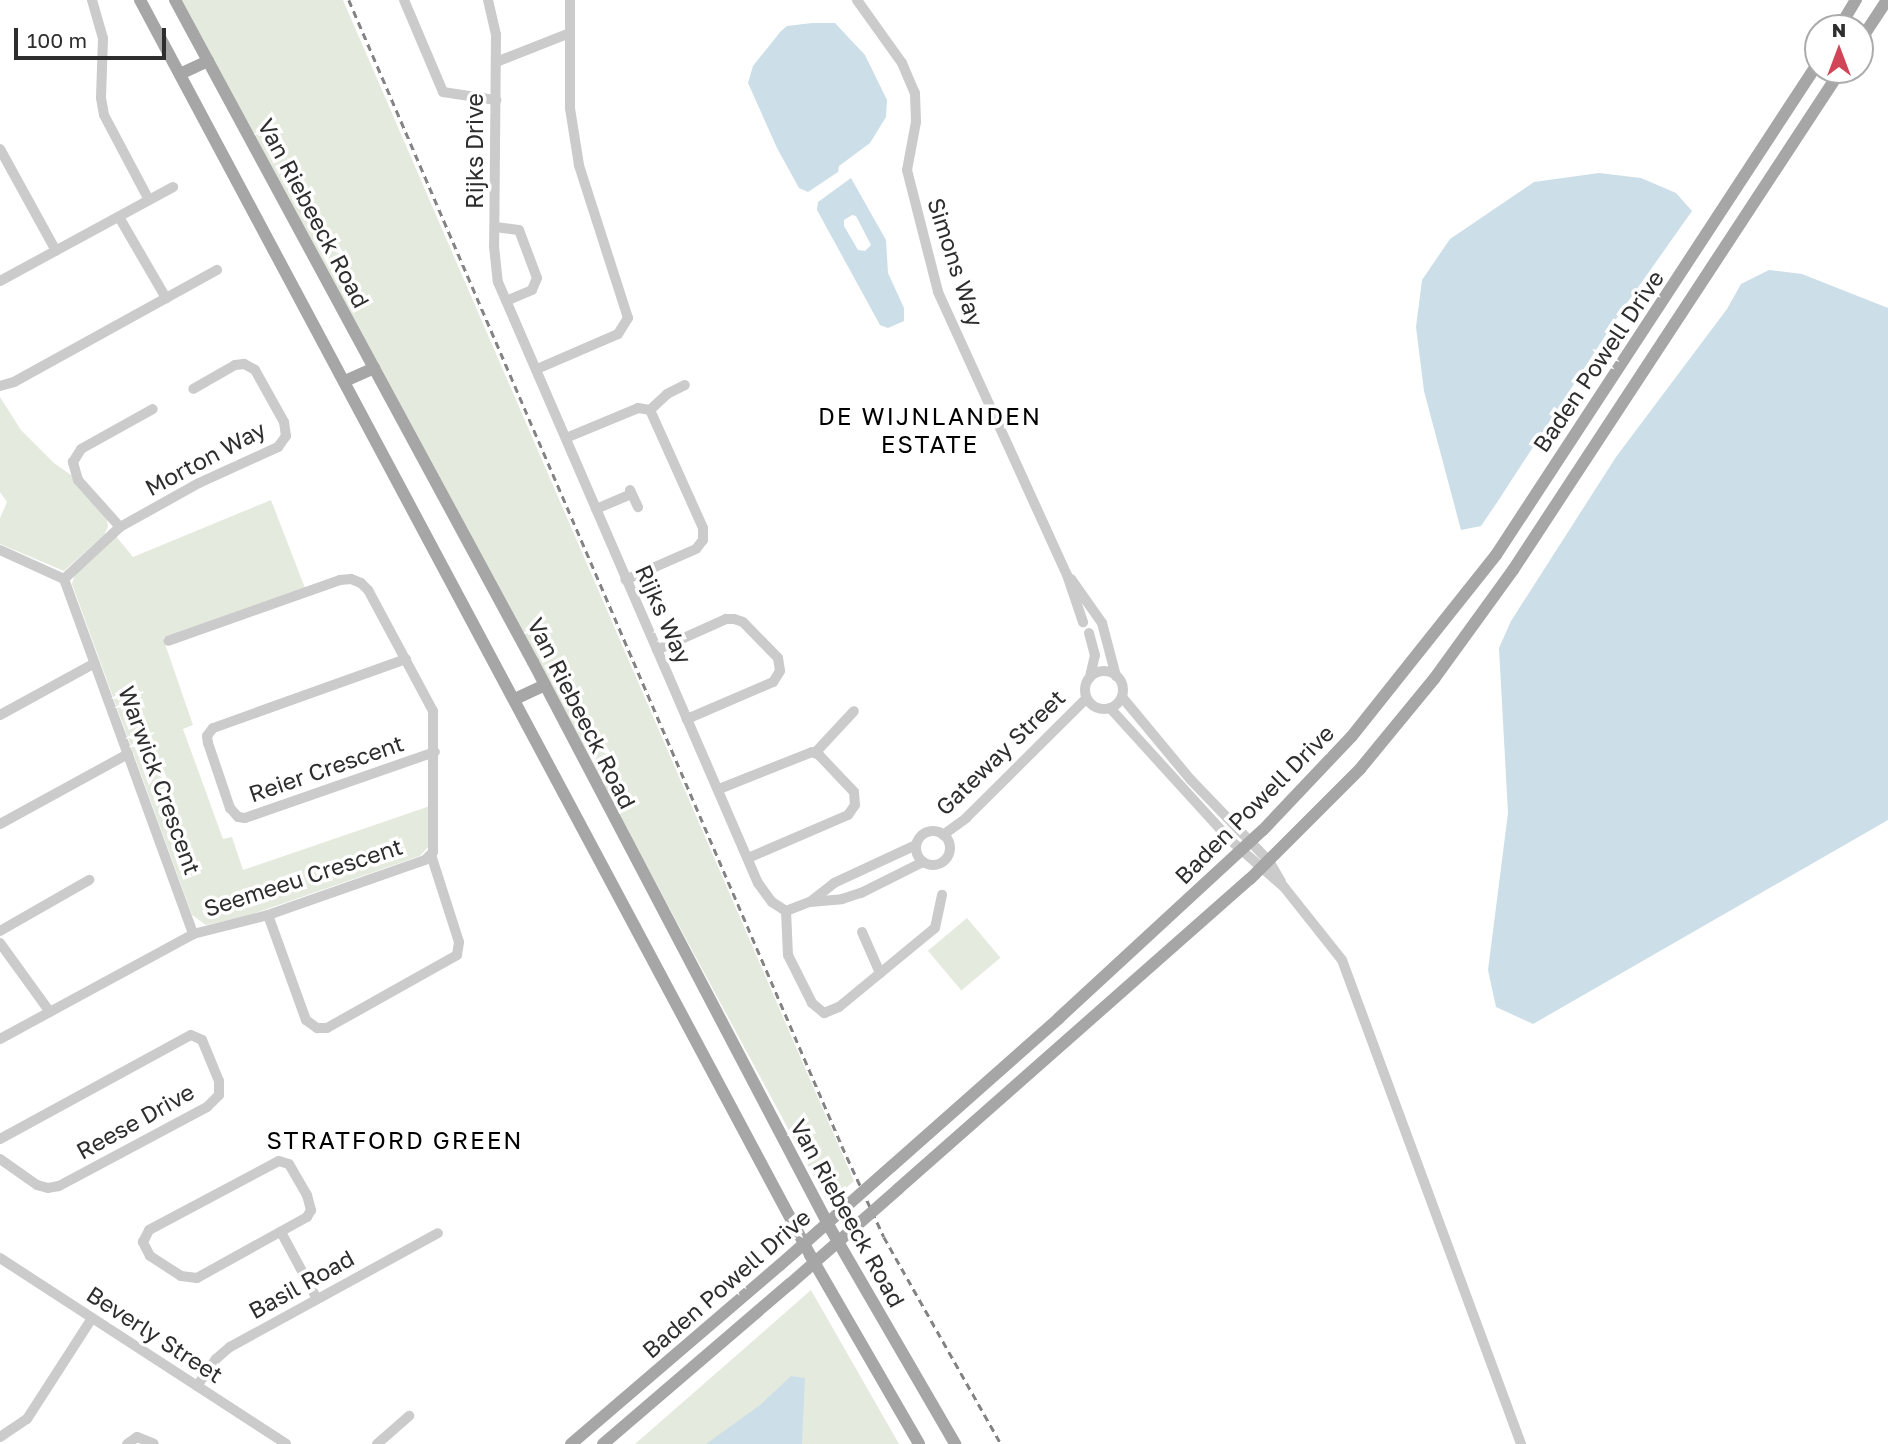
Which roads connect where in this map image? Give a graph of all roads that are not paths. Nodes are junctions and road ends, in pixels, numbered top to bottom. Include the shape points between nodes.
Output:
1 (92, 0) edge
2 (140, 0) edge
3 (175, 0) edge
4 (404, 0) edge
5 (488, 0) edge
6 (570, 0) edge
7 (857, 0) edge
8 (1887, 0) edge
9 (1874, 20) edge
10 (570, 33) junction
11 (208, 61) junction
12 (496, 62) junction
13 (180, 74) junction
14 (1804, 84) edge
15 (1832, 84) edge
16 (496, 100) junction
17 (0, 149) edge
18 (11, 171) junction
19 (0, 177) edge
20 (173, 187) dead end
21 (149, 200) junction
22 (118, 217) junction
23 (495, 227) junction
24 (55, 251) junction
25 (217, 270) dead end
26 (0, 281) edge
27 (166, 298) junction
28 (506, 301) junction
29 (374, 368) junction
30 (537, 369) junction
31 (345, 381) junction
32 (0, 386) edge
33 (685, 386) dead end
34 (193, 389) dead end
35 (153, 409) dead end
36 (650, 410) junction
37 (566, 438) junction
38 (638, 507) dead end
39 (596, 509) junction
40 (120, 527) junction
41 (0, 550) edge
42 (1067, 575) junction
43 (64, 579) junction
44 (625, 580) junction
45 (1083, 622) dead end
46 (1089, 633) dead end
47 (168, 641) dead end
48 (657, 650) junction
49 (406, 659) junction
50 (95, 663) junction
51 (1116, 676) junction
52 (1090, 677) junction
53 (545, 685) junction
54 (1122, 696) junction
55 (515, 699) junction
56 (1086, 699) junction
57 (1110, 708) junction
58 (854, 711) dead end
59 (0, 715) edge
60 (687, 719) junction
61 (435, 752) junction
62 (815, 753) junction
63 (128, 754) junction
64 (719, 789) junction
65 (0, 824) edge
66 (943, 835) junction
67 (1251, 841) junction
68 (916, 845) junction
69 (1241, 850) junction
70 (431, 855) junction
71 (748, 858) junction
72 (923, 862) junction
73 (1265, 865) junction
74 (871, 866) junction
75 (89, 880) dead end
76 (879, 884) junction
77 (942, 895) dead end
78 (810, 902) junction
79 (786, 911) junction
80 (268, 915) junction
81 (0, 931) edge
82 (862, 932) dead end
83 (193, 934) junction
84 (0, 943) edge
85 (880, 974) junction
86 (50, 1012) junction
87 (0, 1040) edge
88 (0, 1139) edge
89 (0, 1158) edge
90 (281, 1232) junction
91 (438, 1233) dead end
92 (0, 1258) edge
93 (317, 1299) junction
94 (92, 1318) junction
95 (197, 1386) junction
96 (409, 1416) dead end
97 (0, 1437) edge
98 (127, 1444) edge
99 (154, 1444) edge
100 (286, 1444) edge
101 (377, 1444) edge
102 (571, 1444) edge
103 (603, 1444) edge
104 (919, 1444) edge
105 (955, 1444) edge
106 (1521, 1444) edge

1 - 21 street via 103,38 104,115
2 - 13 main road
3 - 11 main road, Van Riebeeck Road
4 - 16 street via 443,92
5 - 12 street, Rijks Drive
6 - 10 street
7 - 42 street, Simons Way via 902,62 915,93 916,122 907,170 938,292
8 - 9 main road
10 - 12 street
10 - 30 street via 570,108 579,165 628,318 618,334
11 - 13 main road
11 - 29 main road, Van Riebeeck Road
12 - 16 street, Rijks Drive
13 - 31 main road
14 - 67 main road, Baden Powell Drive via 1482,574 1352,736
15 - 73 main road, Baden Powell Drive via 1513,570 1434,680 1360,769
16 - 23 street, Rijks Drive
17 - 18 street
18 - 19 street
18 - 24 street
20 - 21 street
21 - 22 street
22 - 24 street
22 - 27 street
23 - 28 street, Rijks Drive via 495,266
23 - 28 street via 519,230 537,278 532,290
24 - 26 street
25 - 27 street
27 - 32 street
28 - 30 street, Rijks Way
29 - 31 main road
29 - 53 main road, Van Riebeeck Road
30 - 37 street, Rijks Way
31 - 55 main road
33 - 36 street via 667,394
34 - 40 street, Morton Way via 244,364 255,370 284,422 286,436 278,447 199,483
35 - 40 street via 81,449 73,462 78,480
36 - 37 street via 638,408
36 - 44 street via 704,536 696,549
37 - 39 street, Rijks Way
38 - 39 street via 630,490
39 - 44 street, Rijks Way
40 - 43 street, Morton Way
41 - 43 street
42 - 45 street, Simons Way
42 - 51 street, Simons Way via 1099,617
43 - 50 street, Warwick Crescent
44 - 48 street, Rijks Way
46 - 52 street via 1095,655
47 - 49 street, Seemeeu Crescent via 351,579 368,590
48 - 60 street, Rijks Way
48 - 60 street via 734,619 743,622 778,658 780,671 773,682
49 - 61 street, Seemeeu Crescent via 432,711
49 - 61 street, Reier Crescent via 213,728 208,743 232,812 245,818
50 - 59 street
50 - 63 street, Warwick Crescent
51 - 52 street via 1105,671
51 - 54 street
52 - 56 street
53 - 55 main road
53 - 105 main road, Van Riebeeck Road via 830,1228
54 - 57 street
54 - 67 street via 1191,780
55 - 104 main road via 810,1255
56 - 57 street via 1094,707
56 - 66 street, Gateway Street via 966,818
57 - 69 street
58 - 62 street
60 - 64 street, Rijks Way
61 - 70 street, Seemeeu Crescent
62 - 64 street via 805,753
62 - 71 street via 852,789 856,797 853,809
63 - 65 street
63 - 83 street, Warwick Crescent
64 - 71 street, Rijks Way
66 - 68 street via 927,832
66 - 72 street via 950,844 946,860 936,866
67 - 69 main road, Baden Powell Drive
67 - 73 street
68 - 72 street
68 - 74 street
69 - 73 street
69 - 102 main road, Baden Powell Drive, bridge via 1059,1018
70 - 80 street, Seemeeu Crescent
70 - 80 street via 459,942 457,955 327,1028 317,1028 306,1020
71 - 79 street, Rijks Way via 764,894
72 - 76 street
73 - 103 main road, Baden Powell Drive, bridge
73 - 106 street via 1342,960
74 - 76 street
74 - 78 street via 834,883
75 - 81 street
76 - 78 street via 842,899
77 - 85 street via 935,928
78 - 79 street
79 - 85 street via 788,955 818,1010 824,1013 839,1007
80 - 83 street, Seemeeu Crescent
82 - 85 street
83 - 86 street
84 - 86 street
86 - 87 street
88 - 89 street, Reese Drive via 191,1035 202,1040 219,1081 219,1095 207,1107 59,1186 42,1187
90 - 90 street via 197,1278 181,1276 150,1256 143,1242 149,1230 282,1161 289,1164 311,1210
90 - 93 street
91 - 93 street, Basil Road
92 - 94 street, Beverly Street
93 - 95 street, Basil Road via 222,1352
94 - 95 street, Beverly Street
94 - 97 street via 27,1419
95 - 100 street, Beverly Street
96 - 101 street
98 - 99 street via 137,1437

